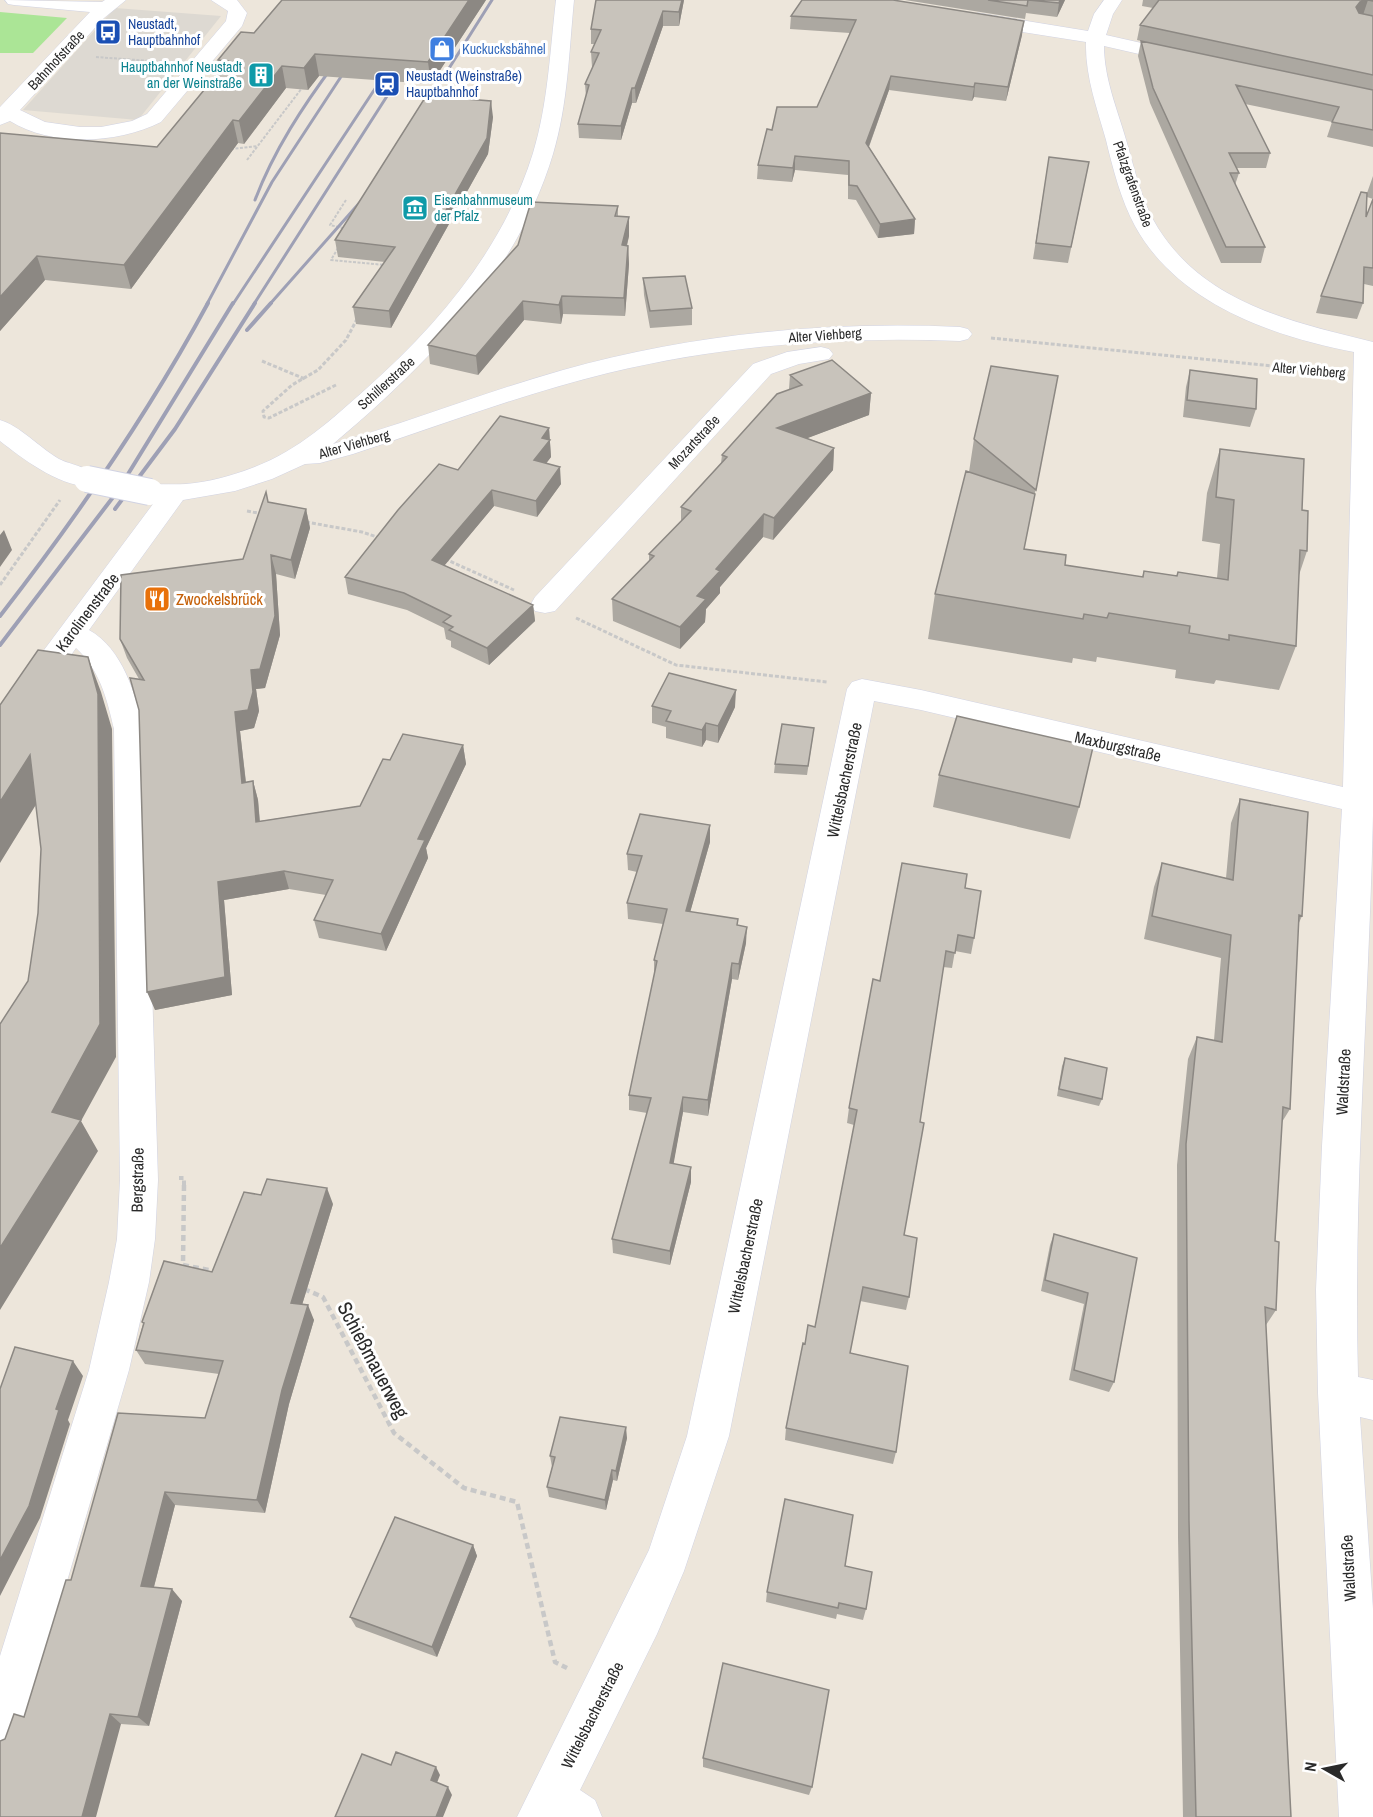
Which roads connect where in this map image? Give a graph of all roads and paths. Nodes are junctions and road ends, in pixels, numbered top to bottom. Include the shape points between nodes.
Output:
1 (14, 0) edge
2 (20, 0) edge
3 (220, 0) edge
4 (565, 0) edge
5 (1113, 0) edge
6 (110, 4) edge
7 (958, 16) edge
8 (1095, 38) junction
9 (61, 54) junction
10 (1201, 62) edge
11 (198, 65) junction
12 (306, 82) edge
13 (4, 115) edge
14 (258, 146) junction
15 (228, 148) edge
16 (248, 160) dead end
17 (346, 200) dead end
18 (344, 238) edge
19 (339, 247) edge
20 (388, 266) edge
21 (363, 311) edge
22 (872, 332) junction
23 (960, 334) joint
24 (1369, 348) edge
25 (262, 361) dead end
26 (1365, 375) junction
27 (305, 379) junction
28 (341, 382) dead end
29 (0, 428) edge
30 (300, 456) junction
31 (82, 478) junction
32 (162, 493) junction
33 (0, 585) edge
34 (545, 604) dead end
35 (71, 632) junction
36 (862, 689) joint
37 (0, 731) edge
38 (1366, 803) edge
39 (184, 1178) dead end
40 (218, 1272) edge
41 (299, 1288) edge
42 (1355, 1396) edge
43 (555, 1662) dead end
44 (0, 1731) edge
45 (556, 1811) edge
46 (1363, 1817) edge

1 - 2 street, Bahnhofstraße
2 - 6 street, Bahnhofstraße
3 - 11 street, Bahnhofstraße via 232,4 238,18
4 - 30 street, Schillerstraße via 543,153 516,220 487,272 442,330 401,371
5 - 8 street, Pfalzgrafenstraße via 1099,22
6 - 9 street, Bahnhofstraße
7 - 8 street
8 - 10 street
8 - 24 street, Pfalzgrafenstraße via 1098,80 1128,178 1146,226 1162,250 1208,288 1265,320
9 - 11 path
9 - 13 street, Bahnhofstraße
11 - 13 street, Bahnhofstraße via 154,118 128,130 102,133 39,128
12 - 14 path
14 - 15 path
14 - 16 path
17 - 18 path via 330,225 350,230
19 - 20 path via 331,260
21 - 27 path via 346,340
22 - 23 street, Alter Viehberg
22 - 30 street, Alter Viehberg via 725,344 608,366 344,449
22 - 34 street, Mozartstraße via 863,345 850,351 795,357 762,369
23 - 26 path, Alter Viehberg
24 - 26 street, Waldstraße
25 - 27 path
26 - 38 street, Waldstraße
27 - 28 path via 275,398 263,411 264,417
29 - 31 street, Schillerstraße via 40,461
30 - 32 street, Schillerstraße via 215,487
31 - 32 street, Schillerstraße, bridge
31 - 33 path
32 - 35 street, Karolinenstraße
35 - 37 street, Karolinenstraße
35 - 44 street, Bergstraße via 86,638 102,657 122,700 129,729 139,1180 136,1239 109,1370
36 - 38 street, Maxburgstraße
36 - 45 street, Wittelsbacherstraße via 708,1436 660,1576
38 - 42 street, Waldstraße via 1340,1146 1336,1290
39 - 40 path via 183,1265
41 - 43 path, Schießmauerweg via 323,1297 394,1433 464,1488 517,1502
42 - 46 street, Waldstraße

